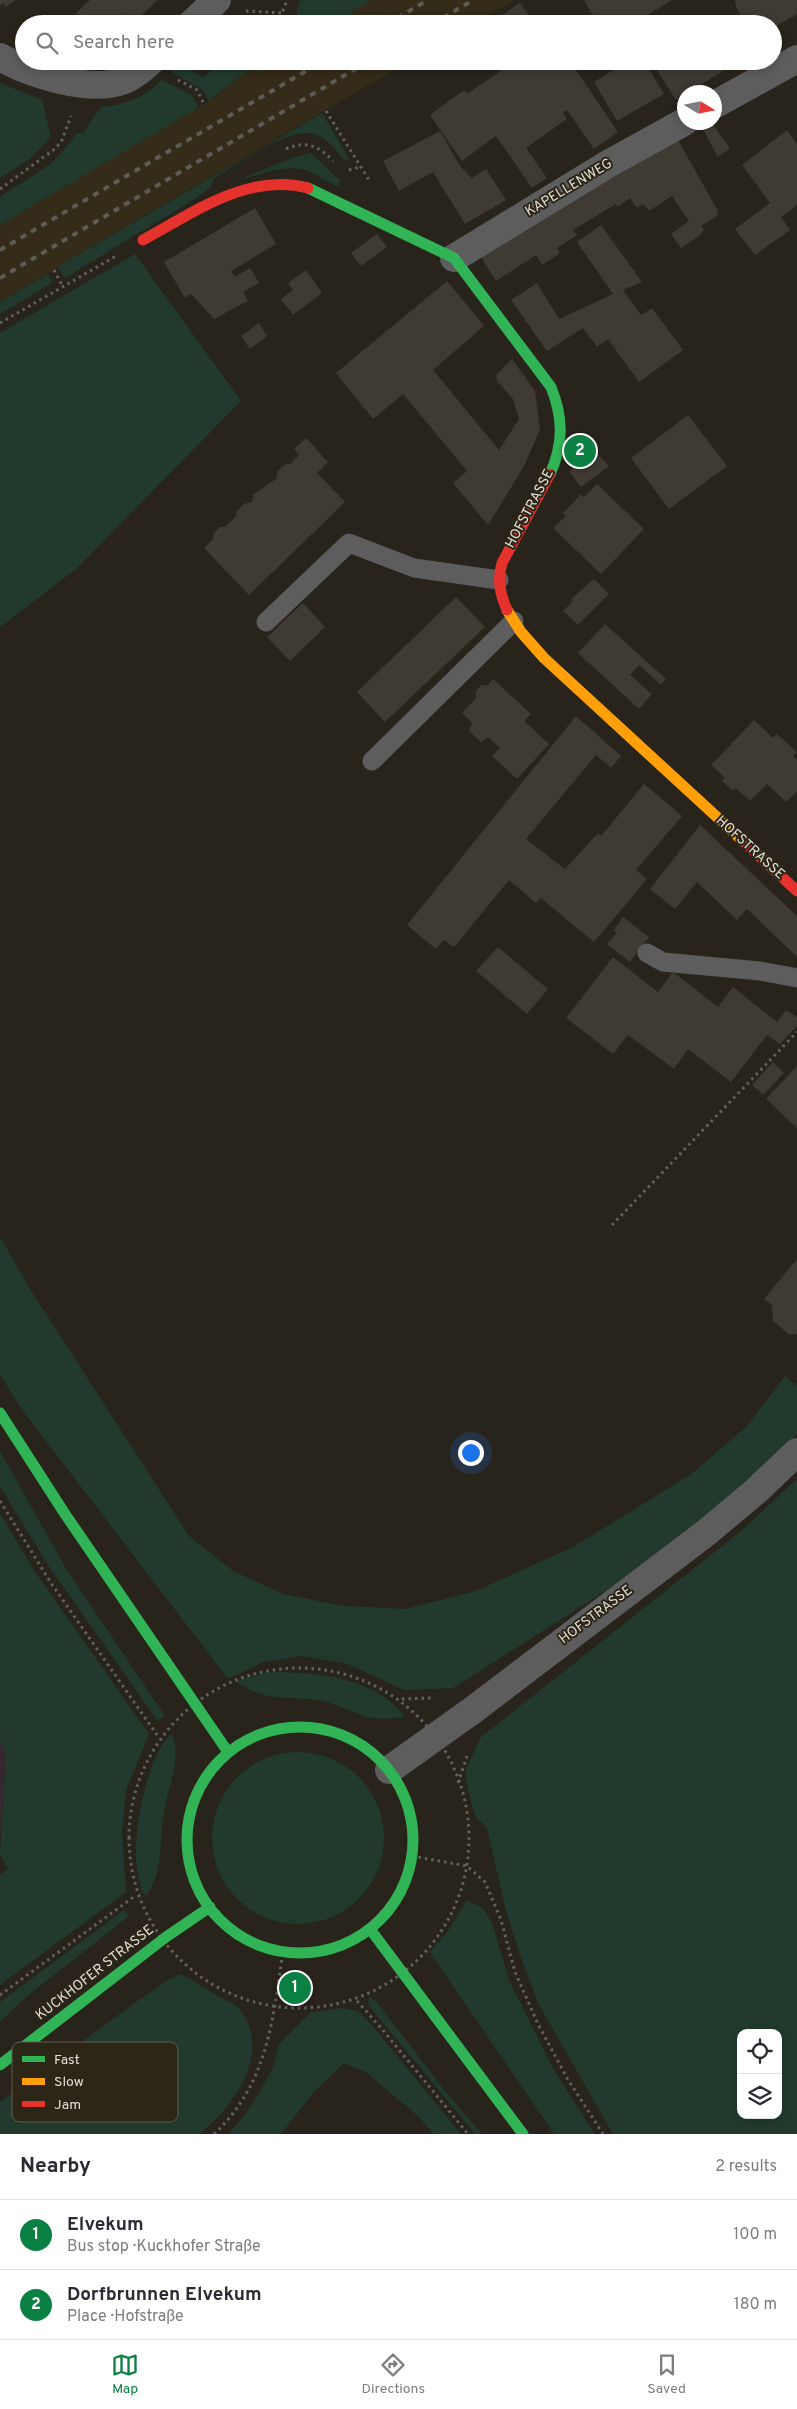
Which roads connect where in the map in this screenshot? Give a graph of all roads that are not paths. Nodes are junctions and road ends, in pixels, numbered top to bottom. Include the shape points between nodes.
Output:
1 (216, 0) edge
2 (201, 15) edge
3 (0, 57) edge
4 (797, 60) edge
5 (15, 64) edge
6 (782, 68) edge
7 (28, 70) edge
8 (141, 70) edge
9 (779, 70) edge
10 (722, 101) edge
11 (677, 126) edge
12 (143, 240) road end
13 (454, 258) junction
14 (499, 580) junction
15 (514, 621) junction
16 (266, 622) dead end
17 (372, 761) dead end
18 (797, 891) edge
19 (647, 953) dead end
20 (797, 978) edge
21 (0, 1413) edge
22 (797, 1452) edge
23 (228, 1752) junction
24 (389, 1770) junction
25 (210, 1907) junction
26 (370, 1929) junction
27 (30, 2042) edge
28 (12, 2056) edge
29 (0, 2065) edge
30 (523, 2134) edge

1 - 2 street
3 - 5 street
4 - 6 street
7 - 8 street via 53,79 101,84 121,82
9 - 10 street
11 - 13 street, KAPELLENWEG
12 - 13 main road, HOFSTRASSE via 220,199 283,183 309,188
13 - 14 main road, HOFSTRASSE via 551,387 560,402 563,422 557,459 507,552
14 - 15 main road, HOFSTRASSE via 504,601
14 - 16 lane via 414,568 349,543
15 - 17 lane
15 - 18 main road, HOFSTRASSE via 544,658
19 - 20 lane via 663,962 760,971
21 - 23 main road
22 - 24 street, HOFSTRASSE via 707,1532
23 - 24 main road via 259,1734 312,1727 362,1745
23 - 25 main road via 206,1778 188,1825 189,1860
24 - 26 main road via 409,1810 414,1841 398,1897
25 - 26 main road via 242,1936 270,1949 283,1951 329,1949
25 - 27 main road, KUCKHOFER STRASSE
26 - 30 main road
28 - 29 main road, KUCKHOFER STRASSE

